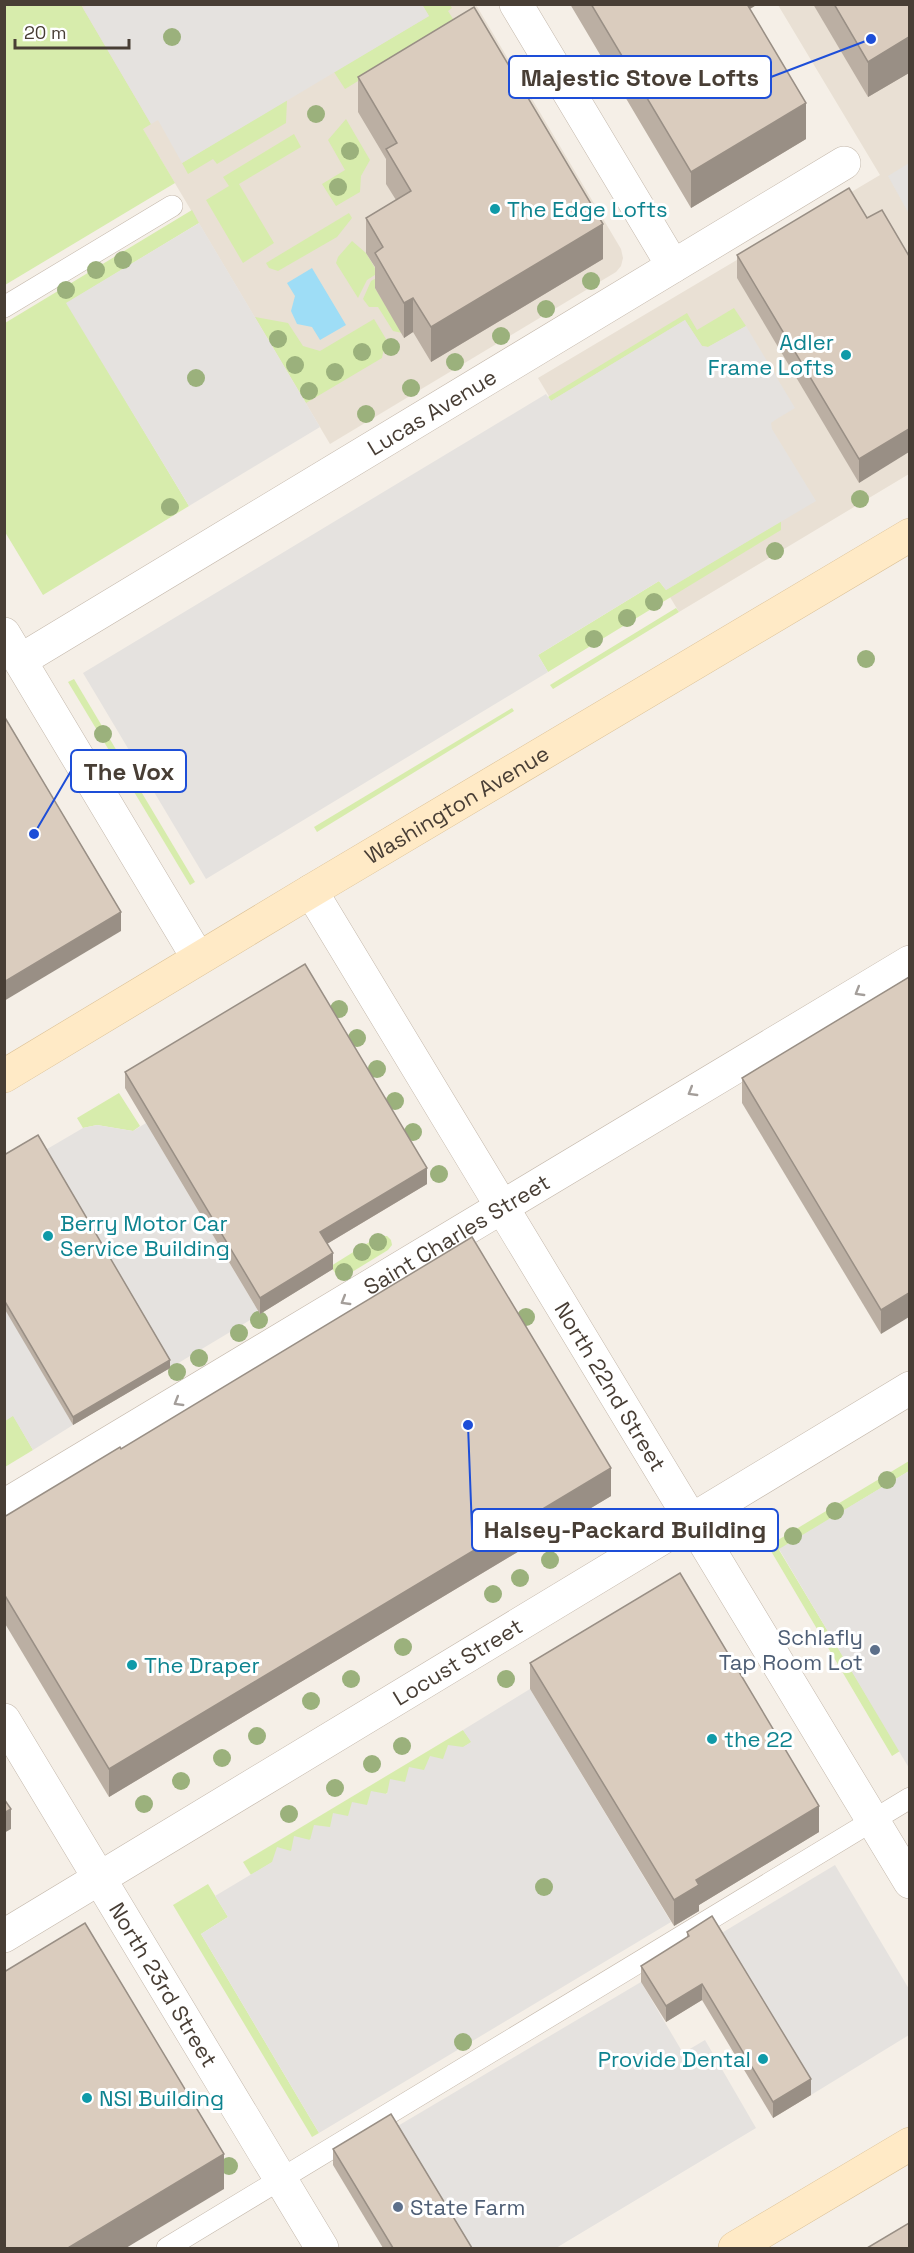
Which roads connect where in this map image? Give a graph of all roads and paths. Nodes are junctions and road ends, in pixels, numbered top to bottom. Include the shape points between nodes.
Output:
1 (516, 4) edge
2 (844, 163) dead end
3 (172, 207) dead end
4 (673, 266) junction
5 (4, 307) edge
6 (909, 536) edge
7 (13, 647) edge
8 (311, 891) junction
9 (198, 958) junction
10 (909, 962) edge
11 (4, 1076) edge
12 (502, 1207) junction
13 (909, 1388) edge
14 (4, 1506) edge
15 (691, 1521) junction
16 (4, 1720) edge
17 (909, 1798) edge
18 (872, 1820) junction
19 (100, 1879) junction
20 (909, 1882) edge
21 (4, 1936) edge
22 (909, 2144) edge
23 (281, 2179) junction
24 (167, 2248) edge
25 (322, 2248) edge
26 (735, 2248) edge

1 - 4 street
2 - 4 street, Lucas Avenue
3 - 5 lane
4 - 7 street, Lucas Avenue
6 - 8 main road, Washington Avenue
7 - 9 street
8 - 9 main road, Washington Avenue
8 - 12 street, North 22nd Street
9 - 11 main road, Washington Avenue
10 -> 12 street, Saint Charles Street
12 -> 14 street, Saint Charles Street
12 - 15 street, North 22nd Street
13 - 15 street, Locust Street
15 - 18 street, North 22nd Street
15 - 19 street, Locust Street
16 - 19 street, North 23rd Street
17 - 18 lane
18 - 20 street, North 22nd Street
18 - 23 lane
19 - 21 street, Locust Street
19 - 23 street, North 23rd Street
22 - 26 main road
23 - 24 lane
23 - 25 street, North 23rd Street

